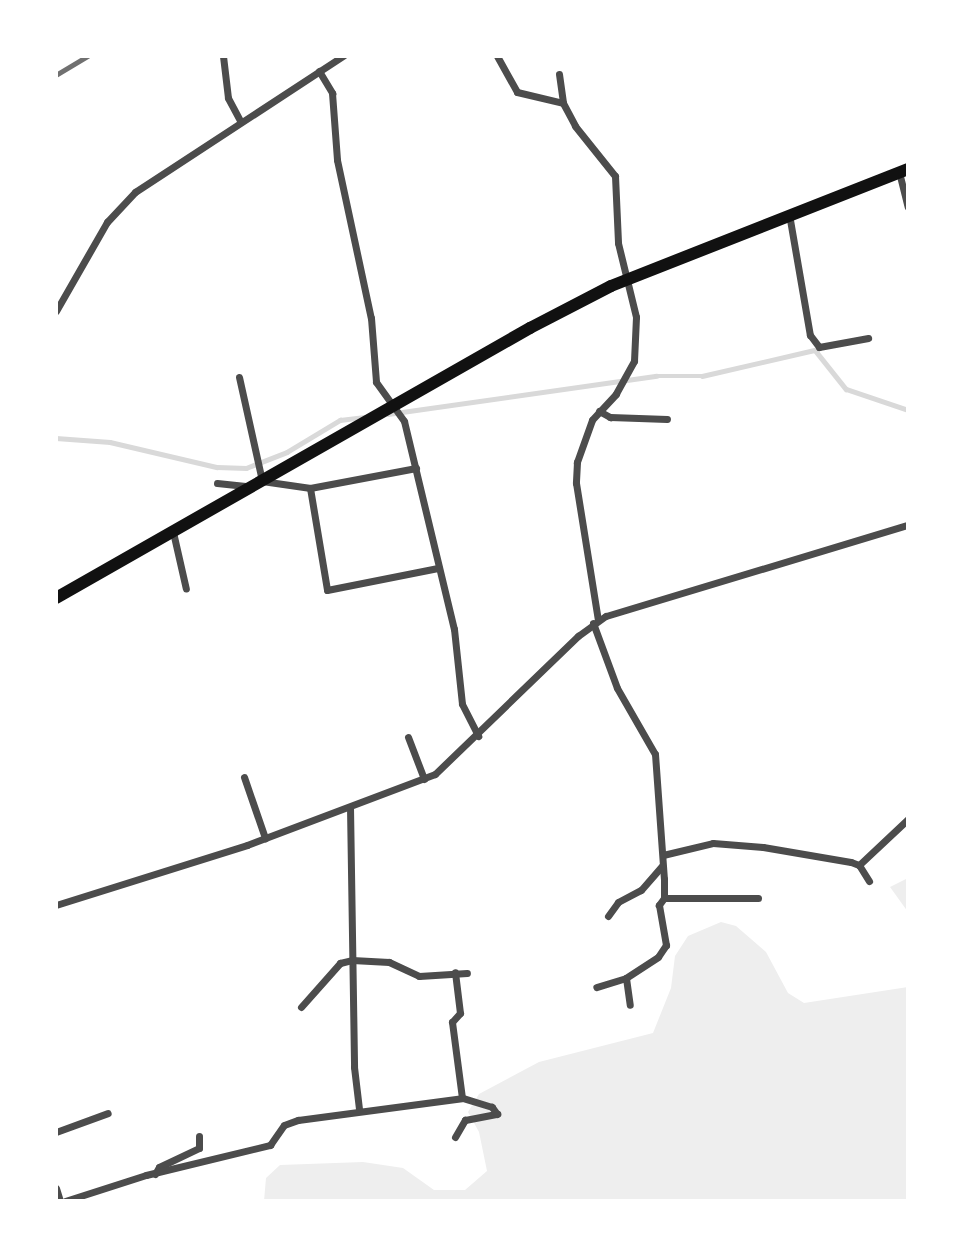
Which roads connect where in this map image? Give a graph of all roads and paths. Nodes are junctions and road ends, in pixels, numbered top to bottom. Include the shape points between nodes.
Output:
1 (223, 56) edge
2 (343, 56) edge
3 (496, 56) edge
4 (320, 71) junction
5 (559, 74) dead end
6 (563, 103) junction
7 (240, 121) junction
8 (904, 171) edge
9 (908, 207) edge
10 (789, 214) junction
11 (627, 280) junction
12 (56, 311) edge
13 (868, 338) dead end
14 (239, 377) dead end
15 (392, 407) junction
16 (598, 411) junction
17 (667, 419) dead end
18 (416, 468) junction
19 (217, 482) dead end
20 (257, 484) junction
21 (310, 488) junction
22 (908, 525) edge
23 (173, 532) junction
24 (438, 568) junction
25 (186, 589) dead end
26 (56, 598) edge
27 (596, 622) junction
28 (478, 736) junction
29 (408, 737) dead end
30 (244, 777) dead end
31 (424, 779) junction
32 (350, 807) junction
33 (908, 819) edge
34 (265, 838) junction
35 (663, 855) junction
36 (859, 865) junction
37 (662, 866) junction
38 (869, 881) dead end
39 (664, 898) junction
40 (758, 898) dead end
41 (56, 905) edge
42 (608, 916) dead end
43 (352, 960) junction
44 (455, 972) junction
45 (467, 973) dead end
46 (626, 978) junction
47 (596, 987) dead end
48 (630, 1005) dead end
49 (300, 1007) dead end
50 (462, 1098) junction
51 (359, 1109) junction
52 (108, 1113) dead end
53 (56, 1132) edge
54 (199, 1136) dead end
55 (455, 1137) dead end
56 (155, 1174) junction
57 (56, 1188) edge
58 (62, 1201) edge

1 - 7 street via 228,98
2 - 4 street
3 - 6 street via 517,92
4 - 7 street
4 - 15 street via 332,93 337,160 371,318 376,383
5 - 6 street
6 - 11 street via 615,176 618,243
7 - 12 street via 120,206
8 - 9 street
8 - 10 highway
10 - 11 highway
10 - 13 street via 810,335 819,347
11 - 15 highway via 530,328
11 - 16 street via 636,317 634,361 616,394
14 - 20 street
15 - 18 street via 404,421
15 - 20 highway
16 - 17 street via 610,417
16 - 27 street via 582,442 576,483
18 - 21 street
18 - 24 street
19 - 20 street
20 - 21 street
20 - 23 highway
21 - 24 street via 327,590
22 - 27 street
23 - 25 street
23 - 26 highway
24 - 28 street via 454,629 462,705
27 - 28 street
27 - 35 street via 617,688 655,754
28 - 31 street
29 - 31 street
30 - 34 street
31 - 32 street
32 - 34 street
32 - 43 street
33 - 36 street
34 - 41 street
35 - 36 street via 722,844 803,852
35 - 37 street
36 - 38 street
37 - 39 street
37 - 42 street
39 - 40 street
39 - 46 street via 659,905 664,952
43 - 44 street via 389,962 419,976
43 - 49 street via 340,963
43 - 51 street
44 - 45 street
44 - 50 street via 460,1013 452,1022
46 - 47 street
46 - 48 street
50 - 51 street
50 - 55 street via 492,1107 497,1114 464,1120
51 - 56 street via 284,1125 270,1146
52 - 53 street
54 - 56 street via 199,1148 159,1167
56 - 58 street
57 - 58 street

